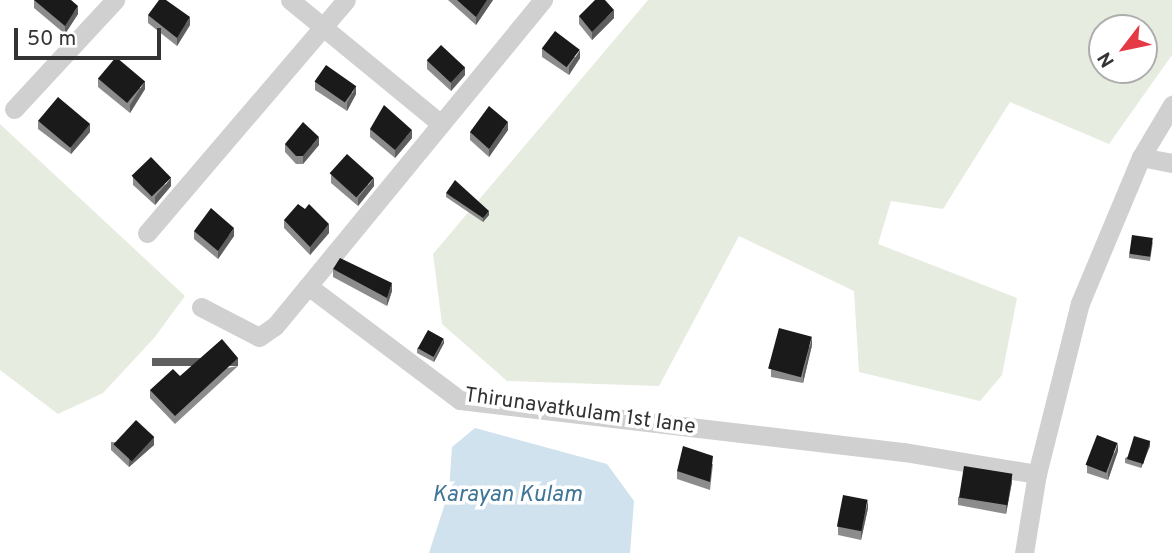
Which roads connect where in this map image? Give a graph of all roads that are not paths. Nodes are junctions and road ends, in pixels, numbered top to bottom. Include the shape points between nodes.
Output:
1 (115, 0) edge
2 (290, 0) edge
3 (346, 0) edge
4 (543, 0) edge
5 (322, 26) junction
6 (1172, 105) edge
7 (14, 109) dead end
8 (441, 124) junction
9 (1141, 157) junction
10 (1172, 163) edge
11 (147, 233) dead end
12 (308, 286) junction
13 (201, 307) dead end
14 (1037, 474) junction
15 (1024, 553) edge

1 - 7 street
2 - 5 street
3 - 5 street
4 - 8 street
5 - 8 street
5 - 11 street
6 - 9 street
8 - 12 street
9 - 10 street
9 - 14 street via 1080,303
12 - 13 street via 275,326 259,337
12 - 14 street, Thirunavatkulam 1st lane via 460,400 904,452
14 - 15 street

